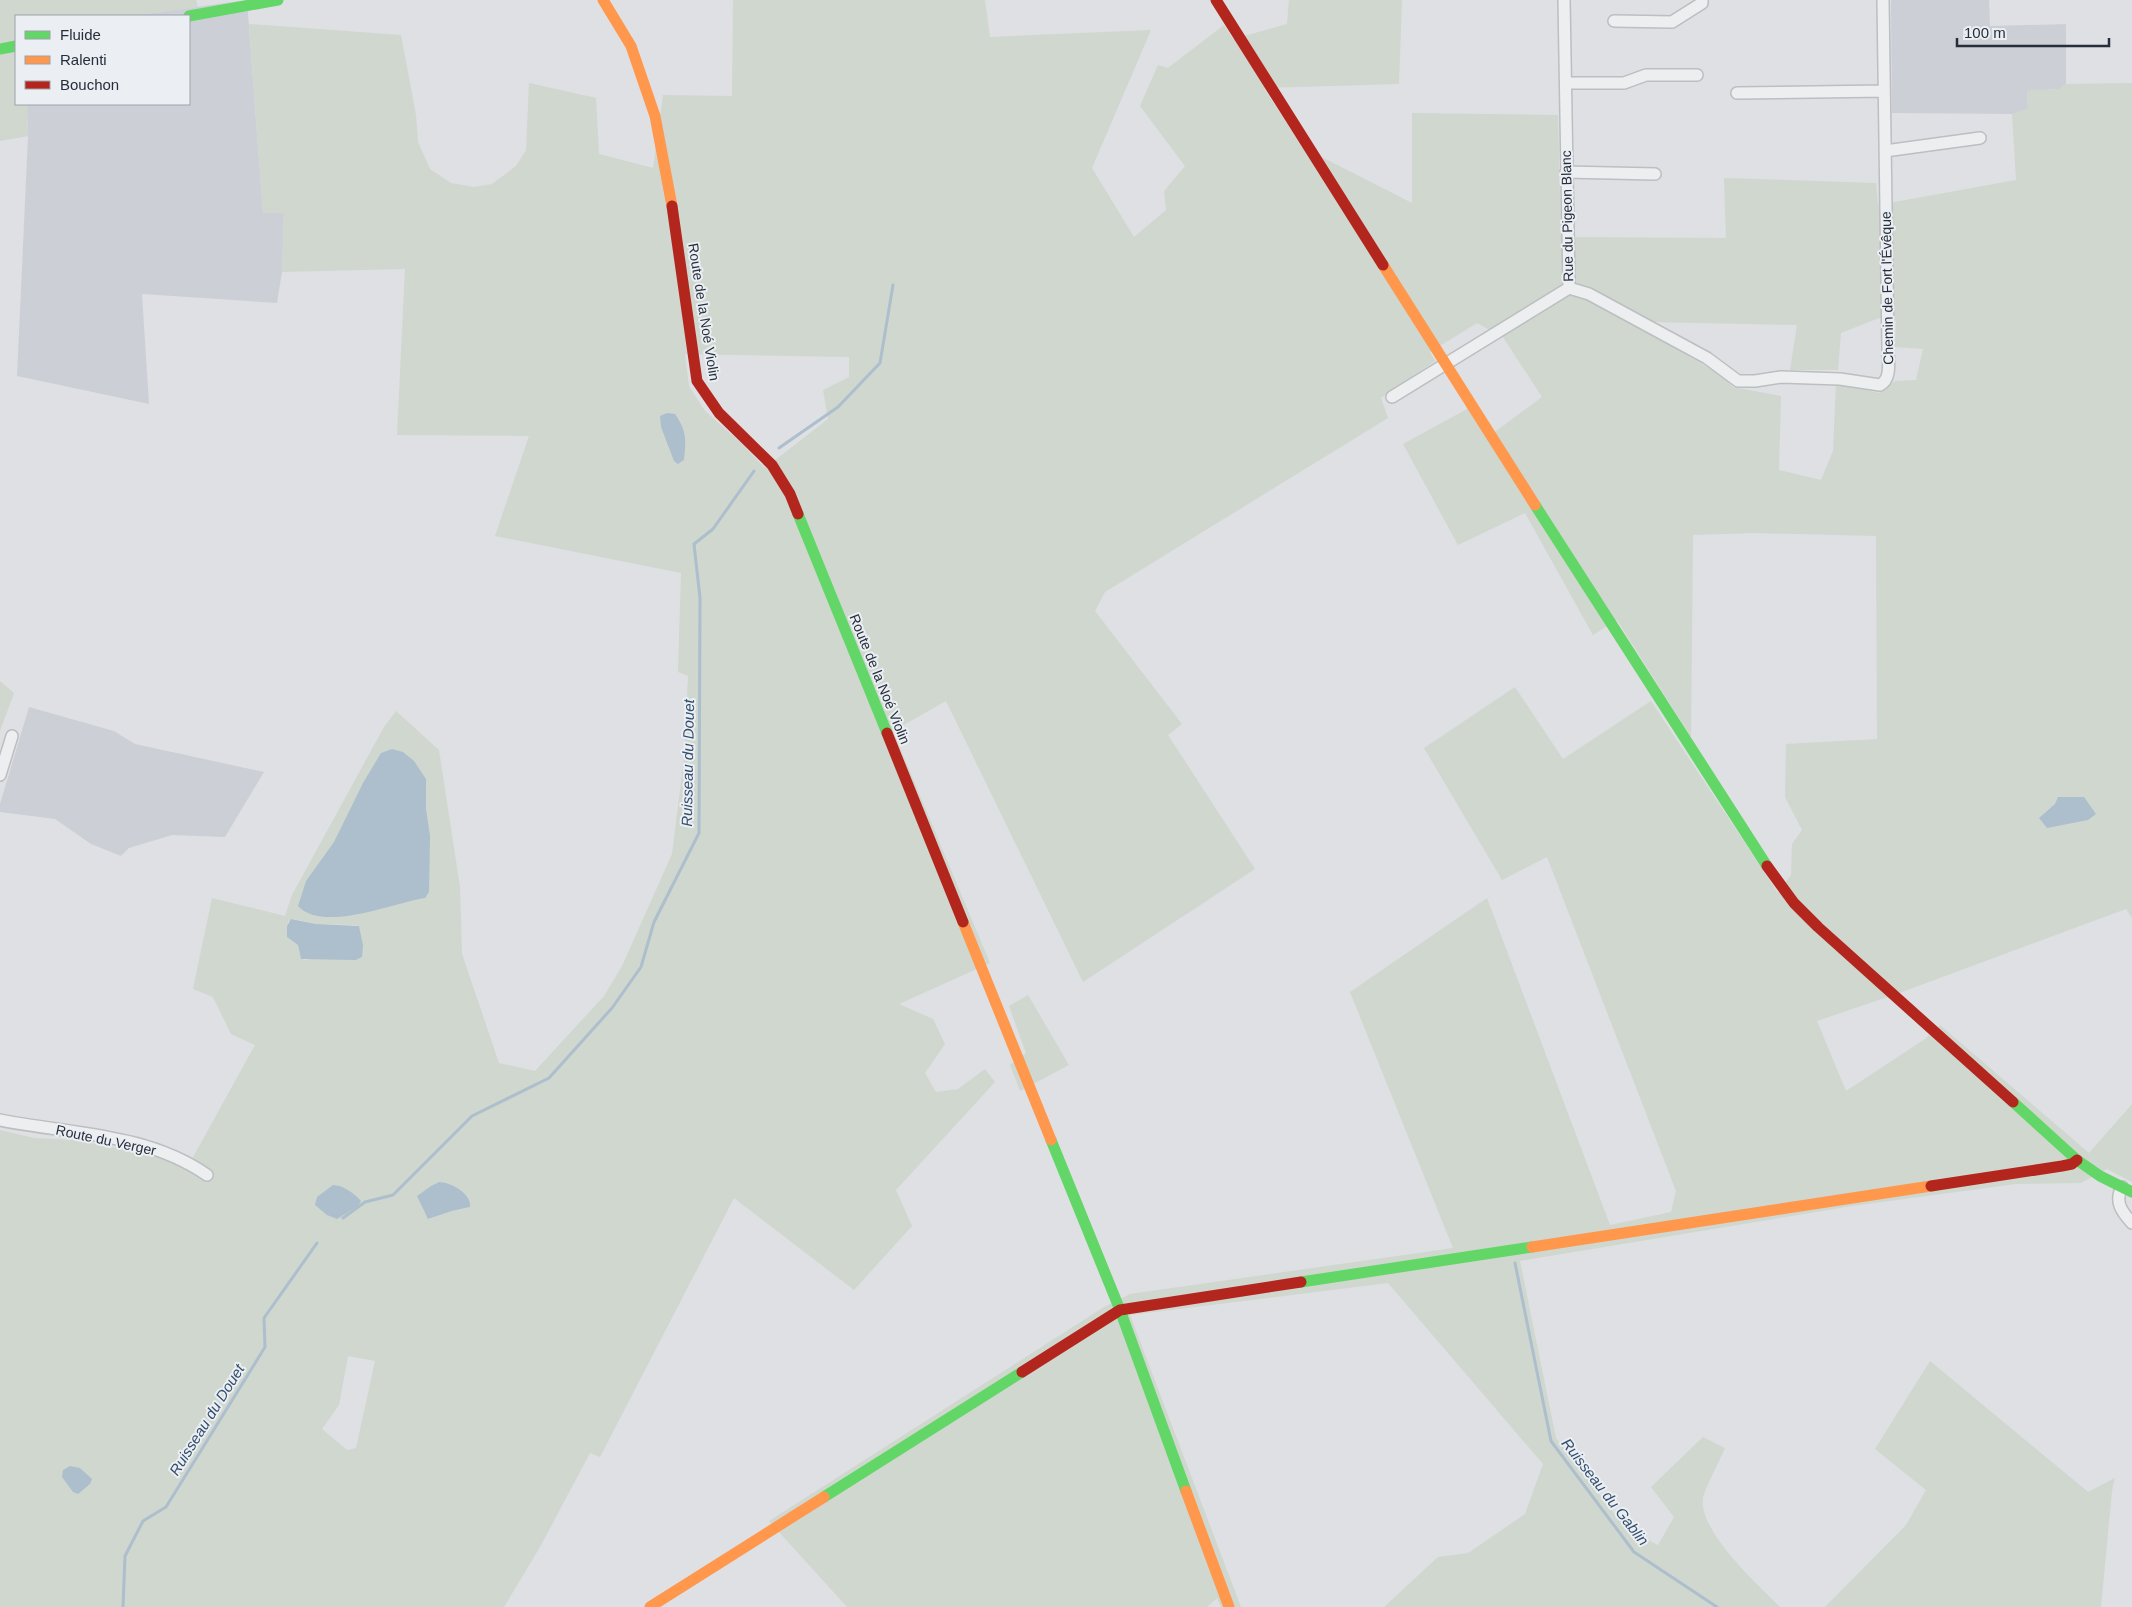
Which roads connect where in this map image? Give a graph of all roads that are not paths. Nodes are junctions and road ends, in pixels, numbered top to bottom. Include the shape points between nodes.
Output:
1 (278, 0) edge
2 (603, 0) edge
3 (1216, 0) edge
4 (1564, 0) edge
5 (1702, 0) edge
6 (1884, 0) edge
7 (190, 16) edge
8 (1614, 21) dead end
9 (15, 46) edge
10 (0, 49) edge
11 (1697, 75) dead end
12 (1566, 83) junction
13 (1884, 91) junction
14 (1737, 93) dead end
15 (1980, 138) dead end
16 (1885, 151) junction
17 (1566, 172) junction
18 (1655, 174) dead end
19 (1569, 288) junction
20 (1446, 364) junction
21 (1392, 397) dead end
22 (12, 736) dead end
23 (0, 775) edge
24 (0, 1120) edge
25 (2077, 1160) junction
26 (207, 1175) dead end
27 (2127, 1190) edge
28 (2132, 1223) edge
29 (1120, 1310) junction
30 (657, 1605) edge
31 (1229, 1607) edge

1 - 7 street
2 - 29 street, Route de la Noé Violin via 631,46 655,116 671,199 697,381 705,398 765,457 790,494
3 - 20 street
4 - 12 street, Rue du Pigeon Blanc
5 - 8 street via 1690,12 1672,22
6 - 13 street, Chemin de Fort l'Évêque
9 - 10 street
11 - 12 street via 1646,75 1624,83
12 - 17 street, Rue du Pigeon Blanc
13 - 14 street
13 - 16 street, Chemin de Fort l'Évêque
15 - 16 street
16 - 19 street, Chemin de Fort l'Évêque via 1888,376 1880,385 1840,379 1781,377 1738,381 1707,358 1589,294
17 - 18 street
17 - 19 street, Rue du Pigeon Blanc
19 - 20 street, Rue du Pigeon Blanc
20 - 21 street, Rue du Pigeon Blanc
20 - 25 street via 1609,623 1794,904
22 - 23 street
24 - 26 street, Route du Verger via 147,1146 173,1155
25 - 27 street
25 - 29 street via 2062,1166
27 - 28 street via 2118,1202
29 - 30 street
29 - 31 street, Route de la Noé Violin

